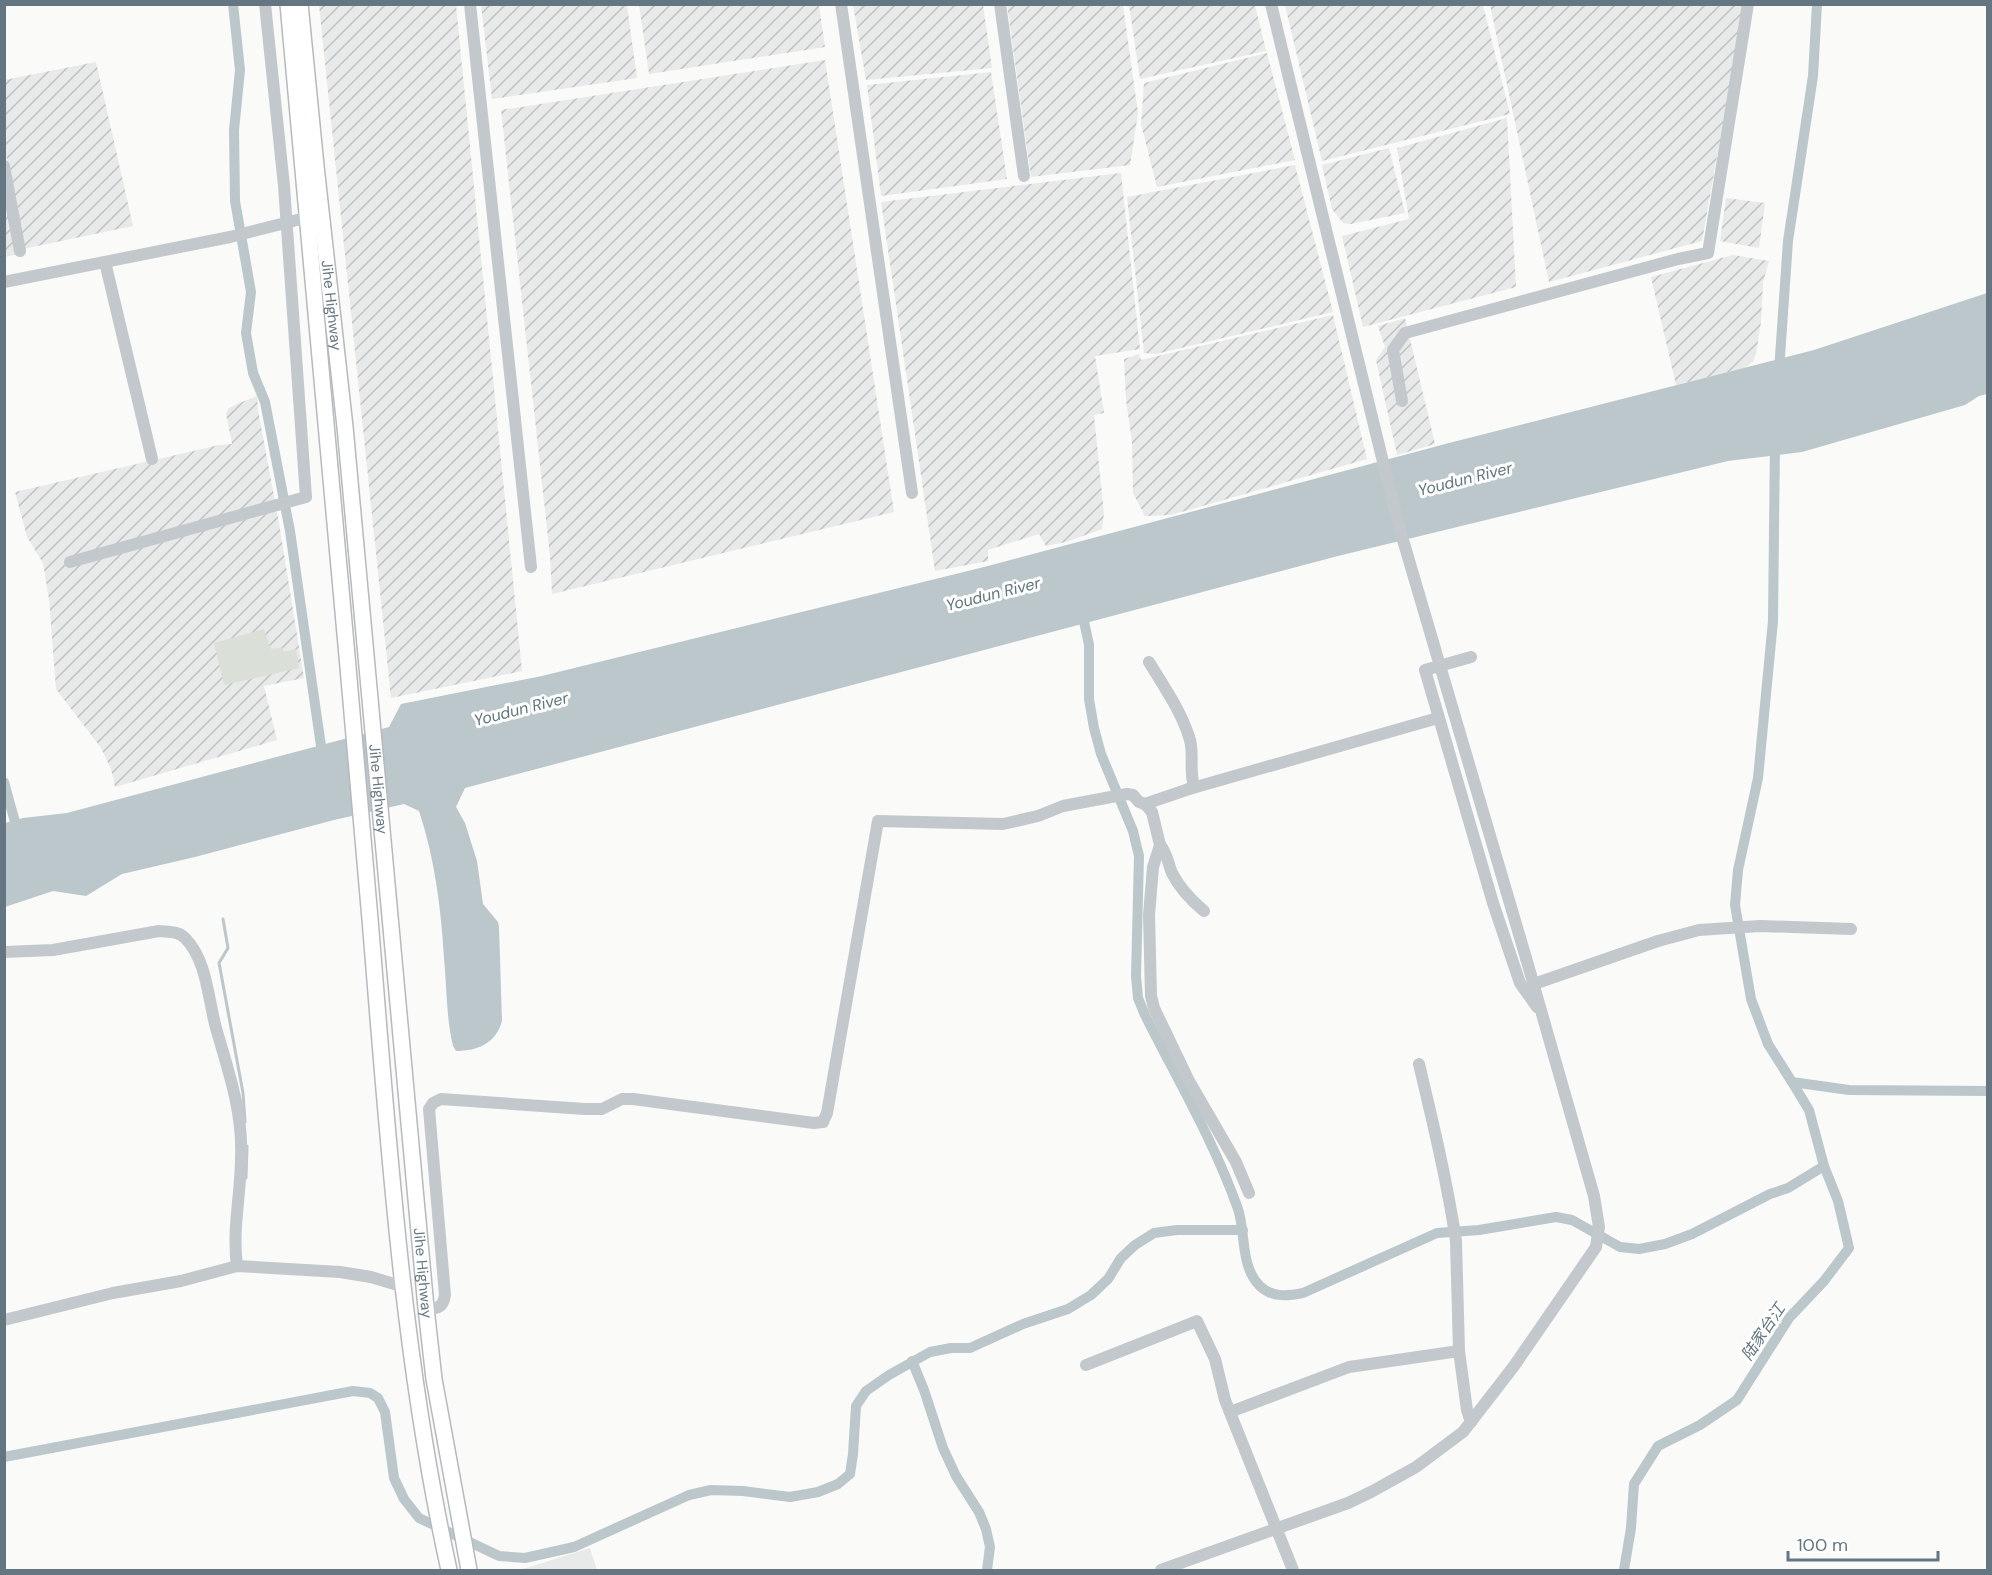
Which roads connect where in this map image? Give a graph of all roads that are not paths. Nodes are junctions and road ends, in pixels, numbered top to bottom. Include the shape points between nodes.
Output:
1 (265, 4) edge
2 (288, 4) edge
3 (300, 4) edge
4 (470, 4) edge
5 (841, 4) edge
6 (1000, 4) edge
7 (1271, 4) edge
8 (1748, 4) edge
9 (4, 166) edge
10 (310, 167) junction
11 (1024, 176) dead end
12 (309, 216) junction
13 (286, 221) junction
14 (20, 251) dead end
15 (105, 262) junction
16 (4, 282) edge
17 (1402, 401) dead end
18 (152, 459) dead end
19 (912, 493) dead end
20 (70, 562) dead end
21 (531, 567) dead end
22 (1472, 657) dead end
23 (1149, 662) dead end
24 (1438, 718) junction
25 (1189, 789) junction
26 (1145, 804) junction
27 (1160, 845) junction
28 (1204, 911) dead end
29 (1851, 929) dead end
30 (4, 952) edge
31 (1534, 984) junction
32 (1541, 1013) junction
33 (1419, 1064) dead end
34 (1249, 1193) dead end
35 (237, 1266) junction
36 (404, 1287) junction
37 (426, 1308) junction
38 (4, 1320) edge
39 (1459, 1351) junction
40 (1086, 1365) dead end
41 (1230, 1412) junction
42 (1471, 1422) junction
43 (1276, 1529) junction
44 (468, 1568) edge
45 (449, 1570) edge
46 (1161, 1570) edge
47 (1293, 1570) edge

1 - 13 street
2 - 10 main road, Jihe Highway
3 - 10 main road, Jihe Highway
4 - 21 street
5 - 19 street
6 - 11 street
7 - 31 street, bridge via 1398,523
8 - 17 street via 1708,253 1405,333 1393,350
9 - 14 street
10 - 12 main road, Jihe Highway
10 - 37 main road, Jihe Highway via 345,427
12 - 13 street
12 - 36 main road, Jihe Highway
13 - 15 street via 230,237
13 - 20 street via 306,497
15 - 16 street
15 - 18 street
22 - 24 street via 1425,670
23 - 25 street via 1169,693 1190,739 1194,786
24 - 25 street
24 - 32 street via 1520,983
25 - 26 street
26 - 27 street via 1152,812
26 - 37 street via 1127,794 1063,806 1003,824 878,821 823,1122 633,1099 621,1099 602,1109 441,1099 433,1103 429,1109 445,1295 441,1306
27 - 28 street via 1173,876
27 - 34 street via 1153,867 1149,915 1154,1008
29 - 31 street via 1760,926 1699,930
30 - 35 street via 53,950 159,931 183,935 189,943 208,986 233,1080 242,1156 234,1246
31 - 32 street
32 - 42 street via 1594,1196 1599,1227 1596,1247
33 - 39 street via 1456,1241
35 - 36 street via 340,1272
35 - 38 street
36 - 45 main road, Jihe Highway via 413,1370
37 - 44 main road, Jihe Highway via 434,1379
39 - 41 street via 1349,1367
39 - 42 street
40 - 41 street via 1197,1321 1215,1359
41 - 43 street
42 - 43 street via 1435,1454 1371,1492
43 - 46 street
43 - 47 street

